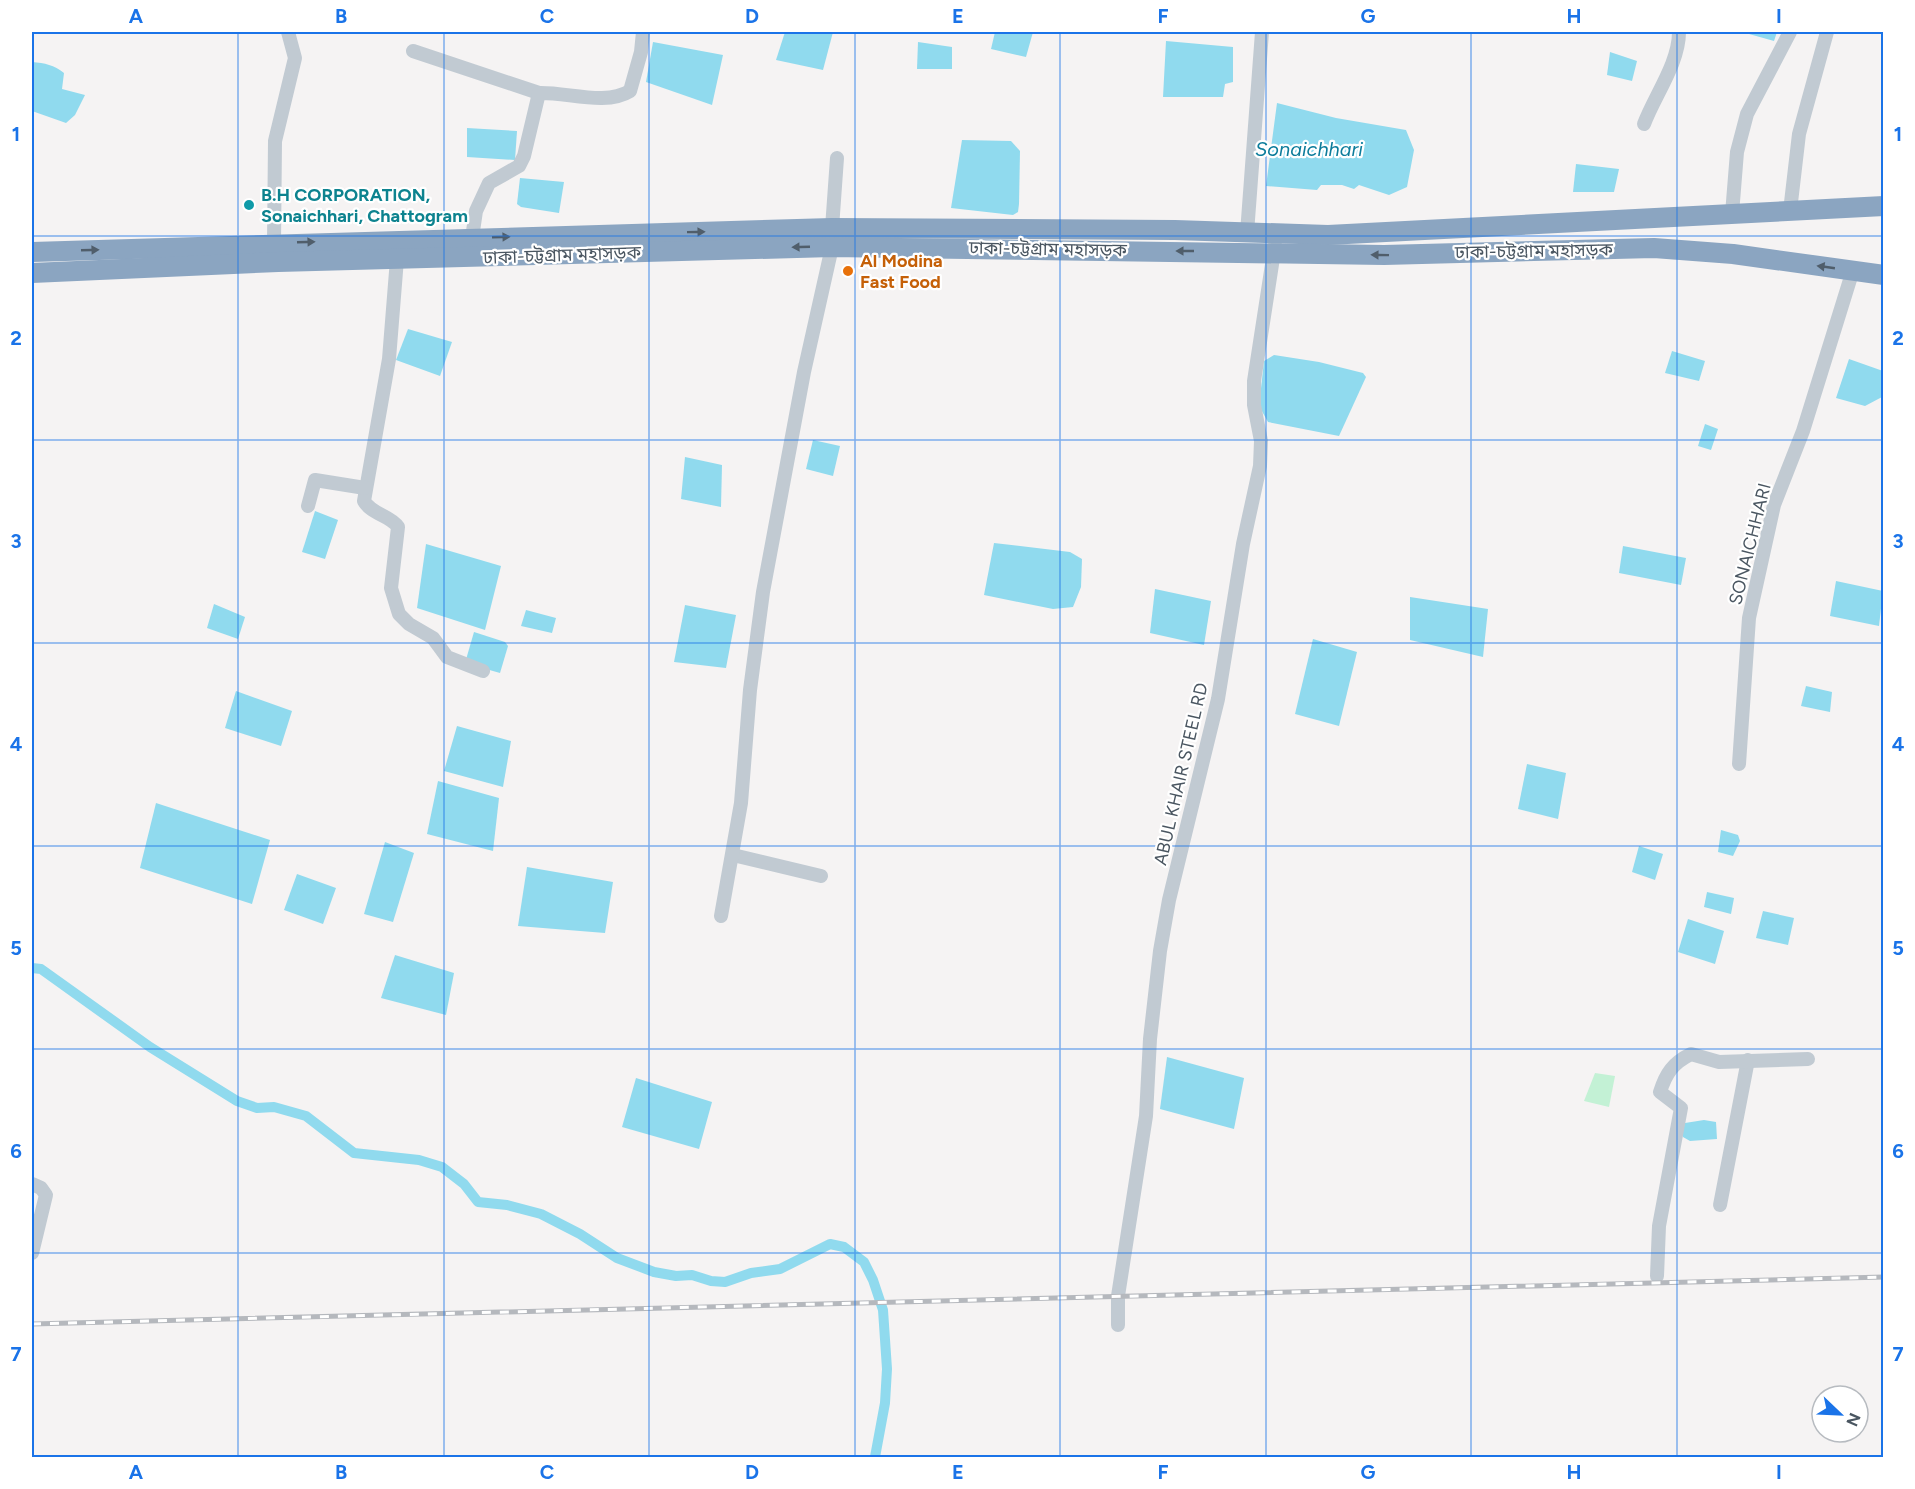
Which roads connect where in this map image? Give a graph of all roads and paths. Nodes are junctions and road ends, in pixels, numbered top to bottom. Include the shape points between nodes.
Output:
1 (288, 32) edge
2 (643, 32) edge
3 (1262, 32) edge
4 (1679, 32) edge
5 (1790, 32) edge
6 (1827, 32) edge
7 (413, 51) dead end
8 (539, 93) junction
9 (1644, 124) dead end
10 (837, 158) dead end
11 (1884, 206) edge
12 (1790, 211) junction
13 (1732, 214) junction
14 (1403, 231) junction
15 (1247, 233) junction
16 (832, 237) junction
17 (472, 238) junction
18 (274, 243) junction
19 (1275, 243) junction
20 (32, 252) edge
21 (1405, 254) junction
22 (397, 259) junction
23 (1853, 270) junction
24 (32, 273) edge
25 (1884, 275) edge
26 (365, 488) junction
27 (308, 506) dead end
28 (483, 671) dead end
29 (1739, 764) dead end
30 (733, 855) junction
31 (821, 876) dead end
32 (721, 916) dead end
33 (1808, 1059) dead end
34 (1748, 1060) junction
35 (32, 1184) edge
36 (1720, 1204) dead end
37 (32, 1252) edge
38 (1657, 1276) dead end
39 (1118, 1325) dead end

1 - 18 street via 295,58 275,141
2 - 8 street via 636,74 630,92 624,96
3 - 15 street
4 - 9 street via 1670,66
5 - 13 street via 1747,114 1737,152
6 - 12 street via 1799,134
7 - 8 street
8 - 17 street via 524,156 519,166 489,183 476,211
10 - 16 street
11 - 12 highway, ঢাকা-চট্টগ্রাম মহাসড়ক
12 - 13 highway, ঢাকা-চট্টগ্রাম মহাসড়ক
13 - 14 highway, ঢাকা-চট্টগ্রাম মহাসড়ক
14 - 19 highway, ঢাকা-চট্টগ্রাম মহাসড়ক via 1328,235
14 - 21 highway
15 - 16 highway, ঢাকা-চট্টগ্রাম মহাসড়ক
15 - 19 highway, ঢাকা-চট্টগ্রাম মহাসড়ক
17 -> 16 highway, ঢাকা-চট্টগ্রাম মহাসড়ক
19 -> 16 highway, ঢাকা-চট্টগ্রাম মহাসড়ক
16 -> 22 highway, ঢাকা-চট্টগ্রাম মহাসড়ক
16 - 30 street via 763,591
18 -> 17 highway, ঢাকা-চট্টগ্রাম মহাসড়ক
20 -> 18 highway, ঢাকা-চট্টগ্রাম মহাসড়ক
21 -> 19 highway, ঢাকা-চট্টগ্রাম মহাসড়ক
19 - 39 street, ABUL KHAIR STEEL RD via 1254,381 1260,466 1241,554 1218,699 1160,951 1146,1116 1118,1296
23 -> 21 highway, ঢাকা-চট্টগ্রাম মহাসড়ক via 1733,254 1653,249
22 - 24 highway, ঢাকা-চট্টগ্রাম মহাসড়ক
22 - 26 street via 386,381
23 - 25 highway, ঢাকা-চট্টগ্রাম মহাসড়ক
23 - 29 street, SONAICHHARI via 1803,431 1774,505 1749,618
26 - 27 street via 315,480
26 - 28 street via 367,507 398,527 391,588 399,614 433,638 447,657
30 - 31 street
30 - 32 street
33 - 34 street
34 - 36 street
34 - 38 street via 1719,1062 1691,1054 1678,1060 1665,1074 1660,1092 1681,1108 1659,1226
35 - 37 street via 46,1195

